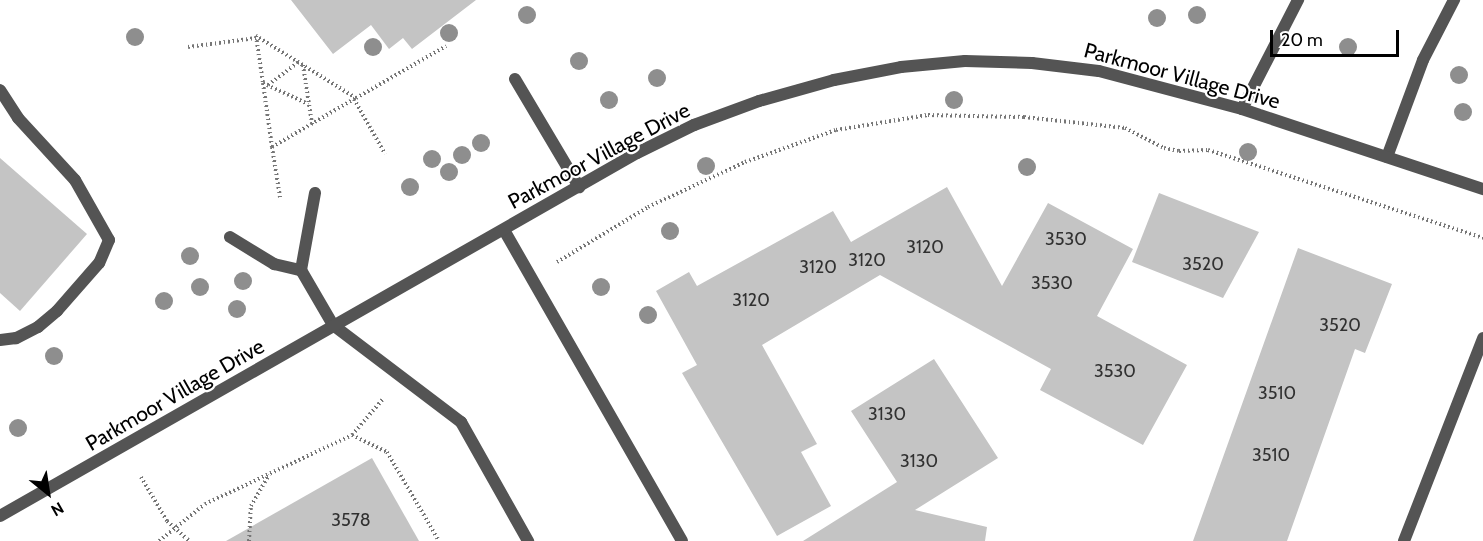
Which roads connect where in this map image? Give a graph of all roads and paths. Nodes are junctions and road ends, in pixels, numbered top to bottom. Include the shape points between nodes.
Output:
1 (1298, 0) edge
2 (1454, 0) edge
3 (256, 38) junction
4 (446, 46) dead end
5 (188, 47) dead end
6 (298, 62) junction
7 (303, 65) junction
8 (515, 79) dead end
9 (265, 84) junction
10 (0, 90) edge
11 (355, 99) junction
12 (309, 104) junction
13 (1242, 109) junction
14 (312, 124) junction
15 (272, 147) junction
16 (385, 154) dead end
17 (1386, 157) junction
18 (579, 187) junction
19 (1483, 189) edge
20 (315, 194) dead end
21 (280, 197) dead end
22 (504, 230) junction
23 (230, 237) dead end
24 (1483, 238) edge
25 (557, 262) dead end
26 (301, 270) junction
27 (333, 325) junction
28 (1483, 338) edge
29 (0, 340) edge
30 (384, 398) dead end
31 (351, 435) junction
32 (269, 474) junction
33 (141, 477) dead end
34 (0, 516) edge
35 (174, 530) junction
36 (159, 541) edge
37 (189, 541) edge
38 (249, 541) edge
39 (439, 541) edge
40 (528, 541) edge
41 (682, 541) edge
42 (1404, 541) edge

1 - 13 street
2 - 17 street via 1423,60
3 - 5 path
3 - 6 path
3 - 9 path
4 - 11 path
6 - 7 path
6 - 9 path
7 - 11 path
7 - 12 path
8 - 18 street
9 - 12 path
9 - 15 path
10 - 29 street via 18,118 75,180 109,240 99,263 57,310 38,327 16,338
11 - 14 path
11 - 16 path
12 - 14 path
13 - 17 street, Parkmoor Village Drive
13 - 18 street, Parkmoor Village Drive via 1088,69 965,61 901,67 834,80 737,109 665,139
14 - 15 path
15 - 21 path
17 - 19 street, Parkmoor Village Drive
18 - 22 street, Parkmoor Village Drive
20 - 26 street
22 - 27 street, Parkmoor Village Drive
22 - 41 street
23 - 26 street via 274,264
24 - 25 path via 1208,150 1179,152 1164,148 1125,128 1024,117 928,115 836,130 730,168 648,207
26 - 27 street
27 - 34 street, Parkmoor Village Drive
27 - 40 street via 461,422
28 - 42 street
30 - 31 path
31 - 32 path
31 - 39 path via 387,452
32 - 35 path via 205,504
32 - 38 path via 251,506
33 - 35 path
35 - 36 path
35 - 37 path

